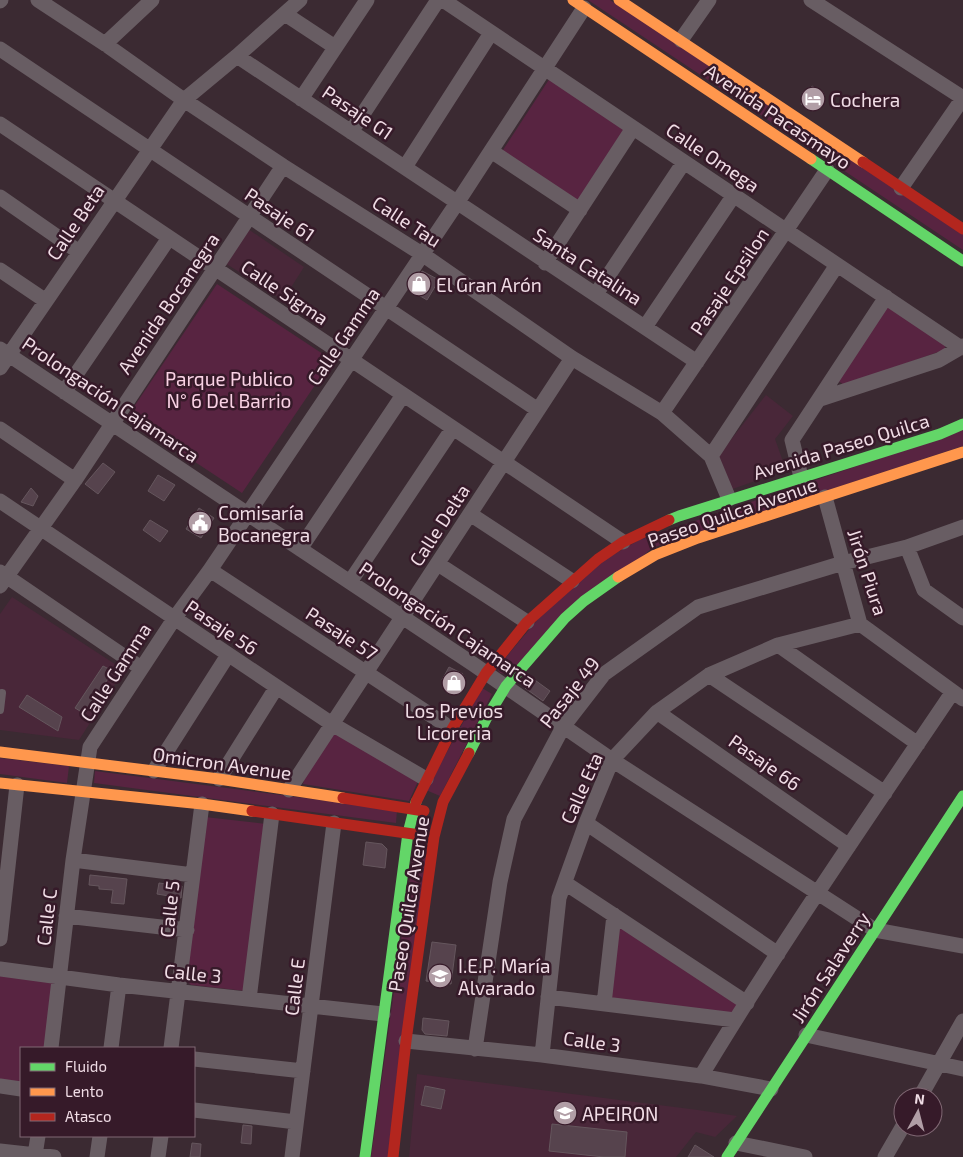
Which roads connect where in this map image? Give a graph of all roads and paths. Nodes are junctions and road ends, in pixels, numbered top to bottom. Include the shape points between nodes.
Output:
1 (38, 0) edge
2 (152, 0) edge
3 (300, 0) edge
4 (367, 0) edge
5 (438, 0) edge
6 (442, 0) edge
7 (619, 0) edge
8 (709, 0) edge
9 (811, 0) edge
10 (578, 4) edge
11 (285, 14) junction
12 (491, 33) junction
13 (685, 34) junction
14 (105, 44) junction
15 (335, 47) junction
16 (0, 49) edge
17 (237, 56) junction
18 (544, 68) junction
19 (301, 98) junction
20 (963, 98) edge
21 (184, 100) junction
22 (0, 124) edge
23 (634, 128) junction
24 (351, 132) junction
25 (149, 150) junction
26 (491, 151) junction
27 (684, 162) junction
28 (283, 166) junction
29 (404, 167) junction
30 (828, 170) junction
31 (901, 188) junction
32 (734, 195) junction
33 (0, 197) edge
34 (114, 201) junction
35 (458, 202) junction
36 (580, 210) junction
37 (249, 217) junction
38 (963, 229) edge
39 (787, 231) junction
40 (169, 238) junction
41 (79, 252) junction
42 (422, 254) junction
43 (963, 260) edge
44 (546, 263) junction
45 (837, 264) junction
46 (216, 269) junction
47 (0, 270) edge
48 (596, 294) junction
49 (886, 298) junction
50 (46, 301) junction
51 (386, 308) junction
52 (645, 327) junction
53 (962, 347) edge
54 (4, 352) edge
55 (572, 358) junction
56 (351, 360) junction
57 (697, 362) junction
58 (0, 368) edge
59 (64, 392) junction
60 (403, 395) junction
61 (820, 399) junction
62 (538, 410) junction
63 (662, 413) junction
64 (112, 423) junction
65 (963, 424) edge
66 (453, 428) junction
67 (0, 429) edge
68 (963, 452) edge
69 (711, 456) junction
70 (504, 462) junction
71 (801, 476) junction
72 (75, 480) junction
73 (824, 498) junction
74 (729, 499) junction
75 (0, 501) edge
76 (248, 514) junction
77 (470, 514) junction
78 (963, 527) edge
79 (42, 528) junction
80 (623, 542) junction
81 (906, 547) junction
82 (300, 549) junction
83 (843, 562) junction
84 (438, 564) junction
85 (210, 570) junction
86 (2, 578) edge
87 (572, 580) junction
88 (350, 582) junction
89 (402, 617) junction
90 (963, 618) edge
91 (174, 619) junction
92 (527, 622) junction
93 (860, 624) junction
94 (778, 645) junction
95 (228, 655) junction
96 (141, 668) junction
97 (366, 673) junction
98 (486, 673) junction
99 (709, 675) junction
100 (506, 686) junction
101 (276, 688) junction
102 (2, 693) dead end
103 (958, 696) edge
104 (0, 710) edge
105 (657, 712) junction
106 (332, 724) junction
107 (563, 727) junction
108 (452, 728) junction
109 (918, 744) junction
110 (0, 752) edge
111 (612, 760) junction
112 (87, 763) junction
113 (154, 772) junction
114 (219, 779) junction
115 (426, 779) junction
116 (0, 782) edge
117 (17, 785) junction
118 (289, 790) junction
119 (82, 792) junction
120 (885, 793) junction
121 (963, 796) edge
122 (202, 804) junction
123 (413, 808) junction
124 (272, 814) junction
125 (439, 814) junction
126 (956, 819) edge
127 (334, 823) junction
128 (586, 823) junction
129 (408, 833) junction
130 (434, 837) junction
131 (849, 846) junction
132 (73, 860) junction
133 (193, 874) junction
134 (565, 883) junction
135 (818, 893) junction
136 (614, 915) junction
137 (66, 916) junction
138 (187, 930) junction
139 (875, 930) junction
140 (0, 939) edge
141 (963, 946) edge
142 (778, 954) junction
143 (0, 969) edge
144 (58, 977) junction
145 (118, 985) junction
146 (179, 992) junction
147 (548, 997) junction
148 (249, 999) junction
149 (747, 1002) junction
150 (604, 1004) junction
151 (312, 1007) junction
152 (383, 1014) junction
153 (735, 1020) junction
154 (963, 1021) edge
155 (806, 1035) junction
156 (406, 1041) junction
157 (51, 1047) edge
158 (111, 1047) edge
159 (171, 1047) edge
160 (475, 1049) junction
161 (542, 1055) junction
162 (195, 1059) edge
163 (939, 1065) junction
164 (963, 1069) edge
165 (302, 1071) junction
166 (701, 1076) junction
167 (0, 1086) edge
168 (926, 1087) edge
169 (20, 1089) edge
170 (771, 1089) junction
171 (195, 1110) edge
172 (296, 1122) junction
173 (38, 1137) edge
174 (100, 1137) edge
175 (161, 1137) edge
176 (897, 1137) edge
177 (736, 1143) junction
178 (0, 1151) edge
179 (35, 1155) junction
180 (54, 1157) edge
181 (97, 1157) edge
182 (158, 1157) edge
183 (292, 1157) edge
184 (366, 1157) edge
185 (394, 1157) edge
186 (727, 1157) edge
187 (805, 1157) edge
188 (885, 1157) edge

1 - 14 street, Calle Tau
2 - 14 street
3 - 11 street, Calle Beta
4 - 15 street
5 - 24 street
6 - 12 street, Calle Omega
7 - 13 main road, Avenida Pacasmayo
8 - 13 street
9 - 20 street
10 - 18 street, Calle Gamma
10 - 30 main road, Avenida Pacasmayo
11 - 15 street
11 - 17 street, Calle Beta
12 - 18 street, Calle Omega
12 - 29 street
13 - 31 main road, Avenida Pacasmayo
14 - 21 street, Calle Tau
15 - 19 street
16 - 25 street, Pasaje 61
17 - 19 street, Pasaje G1
17 - 21 street, Calle Beta
18 - 23 street, Calle Omega
18 - 26 street, Calle Gamma
19 - 24 street, Pasaje G1
20 - 31 street
21 - 25 street, Calle Beta
21 - 28 street, Calle Tau
22 - 34 street, Calle Sigma
23 - 27 street, Calle Omega
23 - 36 street
24 - 29 street, Pasaje G1
25 - 34 street, Calle Beta
25 - 37 street, Pasaje 61
26 - 35 street, Calle Gamma
26 - 36 street
27 - 32 street, Calle Omega
27 - 48 street
28 - 37 street, Avenida Bocanegra
28 - 42 street, Calle Tau
29 - 35 street, Pasaje G1
30 - 39 street, Pasaje Epsilon
30 - 43 main road, Avenida Pacasmayo
31 - 38 main road, Avenida Pacasmayo
32 - 39 street, Calle Omega
32 - 52 street
33 - 41 street
34 - 40 street, Calle Sigma
34 - 41 street, Calle Beta
35 - 42 street, Calle Gamma
35 - 44 street, Santa Catalina
36 - 44 street
37 - 46 street, Avenida Bocanegra
37 - 51 street, Pasaje 61
39 - 45 street, Calle Omega
39 - 57 street, Pasaje Epsilon
40 - 46 street, Calle Sigma
40 - 59 street
41 - 50 street, Calle Beta
42 - 51 street, Calle Gamma
42 - 55 street, Calle Tau
44 - 48 street, Santa Catalina
45 - 49 street, Calle Omega
45 - 69 street
46 - 56 street, Calle Sigma
46 - 64 street, Avenida Bocanegra
47 - 50 street
48 - 52 street, Santa Catalina
49 - 53 street, Calle Omega
49 - 61 street
50 - 54 street, Calle Beta
51 - 56 street, Calle Gamma
51 - 62 street, Pasaje 61
52 - 57 street, Santa Catalina
53 - 61 street via 939,360
54 - 58 street, Calle Beta
54 - 59 street, Prolongación Cajamarca
55 - 62 street, Calle Delta
55 - 63 street, Calle Tau
56 - 60 street, Calle Sigma
56 - 76 street, Calle Gamma
57 - 63 street, Pasaje Epsilon
59 - 64 street, Prolongación Cajamarca
60 - 66 street, Calle Sigma
60 - 82 street
61 - 71 street via 792,440
62 - 70 street, Calle Delta
63 - 69 street, Calle Tau
64 - 72 street, Avenida Bocanegra
64 - 76 street, Prolongación Cajamarca
65 - 71 main road, Avenida Paseo Quilca
66 - 70 street, Calle Sigma
66 - 88 street
67 - 72 street
68 - 73 main road, Paseo Quilca Avenue
69 - 74 street, Calle Tau
70 - 77 street, Calle Delta
70 - 80 street, Calle Sigma
71 - 74 main road, Avenida Paseo Quilca
72 - 79 street, Avenida Bocanegra
73 - 83 street, Jirón Piura
73 - 100 main road, Paseo Quilca Avenue via 698,538 632,568 565,618
74 - 80 main road, Paseo Quilca Avenue via 680,516
75 - 79 street, Pasaje 56
76 - 82 street, Prolongación Cajamarca
76 - 85 street, Calle Gamma
77 - 84 street, Calle Delta
77 - 87 street
78 - 81 street, Pasaje 49
79 - 86 street, Avenida Bocanegra
79 - 91 street, Pasaje 56
80 - 87 main road, Paseo Quilca Avenue
81 - 83 street, Pasaje 49
81 - 90 street via 924,590
82 - 88 street, Prolongación Cajamarca
83 - 93 street, Jirón Piura
83 - 107 street, Pasaje 49 via 698,607 604,674
84 - 89 street, Calle Delta
84 - 92 street
85 - 91 street, Calle Gamma
85 - 97 street, Pasaje 57
86 - 96 street
87 - 92 main road, Paseo Quilca Avenue
88 - 89 street, Prolongación Cajamarca
89 - 97 street, Calle Delta
89 - 98 street, Prolongación Cajamarca
91 - 95 street, Pasaje 56
91 - 96 street, Calle Gamma
92 - 98 main road, Paseo Quilca Avenue
93 - 94 street, Calle Eta
93 - 103 street, Jirón Piura
94 - 99 street, Calle Eta
94 - 109 street
95 - 101 street, Pasaje 56
95 - 113 street
96 - 112 street, Calle Gamma via 90,747
97 - 106 street, Calle Delta
97 - 108 street, Pasaje 57
98 - 100 street, Prolongación Cajamarca
98 - 108 main road, Paseo Quilca Avenue
99 - 105 street, Calle Eta
99 - 120 street
100 - 107 street, Prolongación Cajamarca
100 - 125 main road, Paseo Quilca Avenue
101 - 106 street, Pasaje 56
101 - 114 street
102 - 104 lane
103 - 109 street
105 - 111 street, Calle Eta
105 - 131 street, Pasaje 66
106 - 115 street, Pasaje 56
106 - 118 street, Calle Delta
107 - 111 street, Prolongación Cajamarca
107 - 160 street, Pasaje 49 via 514,819 500,882
108 - 115 main road, Paseo Quilca Avenue
109 - 120 street
110 - 112 main road, Omicron Avenue
111 - 128 street, Calle Eta
111 - 135 street, Prolongación Cajamarca
112 - 113 main road, Omicron Avenue
112 - 119 street, Calle Gamma
113 - 114 main road, Omicron Avenue
114 - 118 main road, Omicron Avenue
115 - 123 main road, Paseo Quilca Avenue
116 - 117 main road
117 - 119 main road
117 - 140 street
118 - 123 main road, Omicron Avenue
119 - 122 main road
119 - 132 street, Calle C
120 - 131 street
121 - 126 main road, Jirón Salaverry
122 - 124 main road
122 - 133 street, Calle 5
123 - 125 main road, Omicron Avenue
123 - 129 main road, Paseo Quilca Avenue
124 - 127 main road
124 - 148 street
125 - 130 main road, Paseo Quilca Avenue
126 - 139 main road, Jirón Salaverry
127 - 129 main road
127 - 151 street, Calle E
128 - 134 street, Calle Eta
128 - 142 street
129 - 130 main road
129 - 152 main road, Paseo Quilca Avenue
130 - 156 main road, Paseo Quilca Avenue
131 - 135 street
132 - 133 street
132 - 137 street, Calle C
133 - 138 street, Calle 5
134 - 136 street
134 - 147 street, Calle Eta via 559,898
135 - 139 street, Prolongación Cajamarca
135 - 142 street
136 - 149 street
136 - 150 street
137 - 138 street
137 - 144 street, Calle C
138 - 146 street, Calle 5
139 - 141 street
139 - 155 main road, Jirón Salaverry
142 - 149 street
143 - 144 street, Calle 3
144 - 145 street, Calle 3
144 - 157 street, Calle C
145 - 146 street, Calle 3
145 - 158 street
146 - 148 street, Calle 3
146 - 159 street, Calle 5
147 - 150 street
147 - 161 street, Calle Eta
148 - 151 street, Calle 3
149 - 153 street
150 - 153 street
151 - 152 street, Calle 3
151 - 165 street, Calle E
152 - 184 main road, Paseo Quilca Avenue
153 - 166 street
154 - 163 street
155 - 163 street
155 - 170 main road, Jirón Salaverry
156 - 160 street, Calle 3
156 - 185 main road, Paseo Quilca Avenue
160 - 161 street, Calle 3
161 - 166 street, Calle 3
162 - 165 street
163 - 164 street
163 - 168 street
165 - 172 street, Calle E
166 - 170 street, Calle 3
167 - 169 street
170 - 177 main road, Jirón Salaverry
171 - 172 street
172 - 183 street, Calle E
173 - 179 street
174 - 181 street
175 - 182 street
176 - 188 street
177 - 186 main road, Jirón Salaverry
177 - 187 street
178 - 179 street
179 - 180 street

